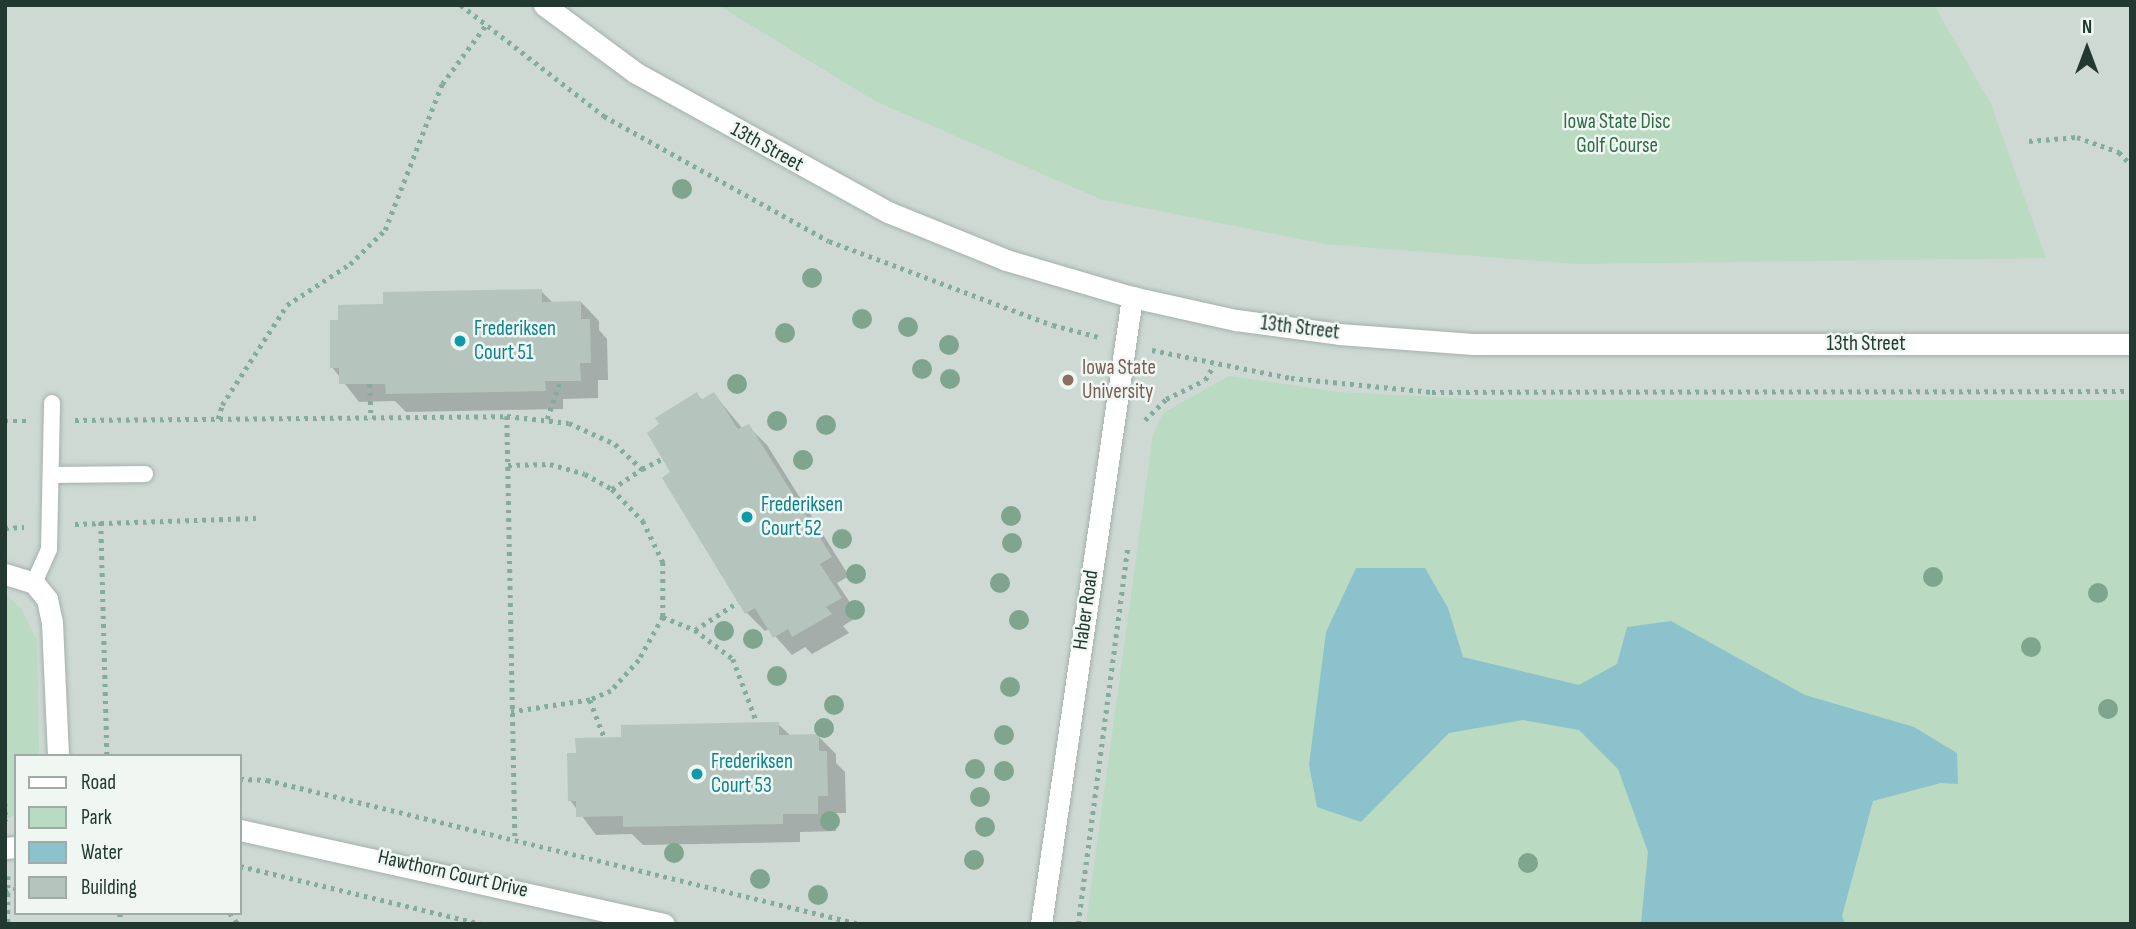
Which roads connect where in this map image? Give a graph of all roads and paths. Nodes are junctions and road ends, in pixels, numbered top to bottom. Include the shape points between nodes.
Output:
1 (461, 5) edge
2 (544, 5) edge
3 (486, 24) junction
4 (2029, 141) dead end
5 (2131, 165) edge
6 (1132, 297) junction
7 (1069, 329) dead end
8 (2131, 344) edge
9 (1179, 357) dead end
10 (1214, 365) junction
11 (560, 381) dead end
12 (370, 384) dead end
13 (2131, 391) edge
14 (52, 403) dead end
15 (507, 416) junction
16 (371, 418) junction
17 (218, 419) junction
18 (547, 419) junction
19 (5, 421) edge
20 (53, 421) junction
21 (1143, 432) dead end
22 (662, 459) dead end
23 (508, 465) junction
24 (642, 469) junction
25 (145, 474) dead end
26 (53, 475) junction
27 (612, 489) junction
28 (256, 518) dead end
29 (101, 523) junction
30 (51, 526) junction
31 (5, 528) edge
32 (1129, 541) dead end
33 (5, 574) edge
34 (34, 583) junction
35 (738, 602) dead end
36 (663, 617) junction
37 (695, 630) junction
38 (590, 700) junction
39 (511, 712) junction
40 (757, 723) dead end
41 (604, 737) dead end
42 (58, 754) edge
43 (107, 754) edge
44 (242, 779) edge
45 (242, 830) edge
46 (514, 837) junction
47 (242, 866) edge
48 (481, 924) edge
49 (664, 924) edge
50 (860, 924) edge
51 (1041, 924) edge
52 (1078, 924) edge

1 - 3 path
2 - 6 main road, 13th Street via 636,73 888,212 1006,260
3 - 7 path via 604,116 829,241
3 - 17 path via 442,84 385,230 350,264 287,305 222,405
4 - 5 path via 2077,137 2119,152
6 - 8 main road, 13th Street via 1236,320 1339,334 1473,344
6 - 51 main road, Haber Road
9 - 10 path
10 - 13 path via 1432,393
10 - 21 path via 1205,380 1166,399 1145,418
11 - 18 path
12 - 16 path
14 - 20 lane
15 - 16 path
15 - 18 path
15 - 23 path
16 - 17 path
17 - 20 path
18 - 24 path via 569,423 615,444
19 - 20 path
20 - 26 lane
22 - 24 path
23 - 27 path via 550,464 585,474
23 - 39 path
24 - 27 path
25 - 26 lane
26 - 30 lane
27 - 36 path via 643,521 663,562
28 - 29 path
29 - 30 path
29 - 43 path
30 - 31 path
30 - 34 lane via 49,549
32 - 52 path
33 - 34 main road
34 - 42 main road via 47,599 52,623
35 - 37 path
36 - 37 path
36 - 38 path via 630,670 611,691
37 - 40 path via 733,659
38 - 39 path
38 - 41 path
39 - 46 path
44 - 46 path via 267,779
45 - 49 main road, Hawthorn Court Drive
46 - 50 path
47 - 48 path

